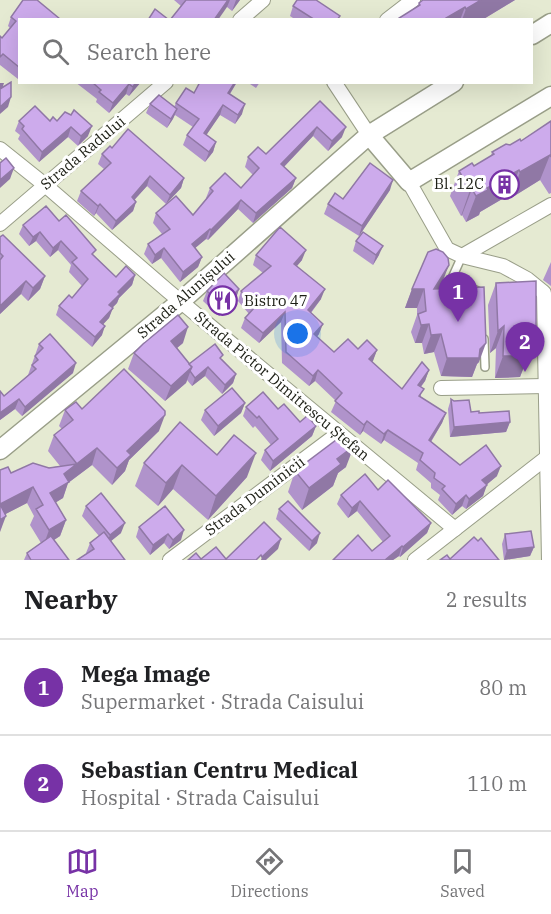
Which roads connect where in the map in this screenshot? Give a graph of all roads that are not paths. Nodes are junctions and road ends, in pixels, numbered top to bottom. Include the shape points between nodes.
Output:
1 (263, 0) edge
2 (413, 0) edge
3 (242, 18) edge
4 (390, 18) edge
5 (551, 23) edge
6 (533, 34) edge
7 (164, 84) edge
8 (335, 84) edge
9 (451, 84) edge
10 (551, 96) edge
11 (369, 135) junction
12 (0, 149) edge
13 (409, 182) junction
14 (45, 185) junction
15 (551, 205) edge
16 (0, 224) edge
17 (462, 256) junction
18 (482, 295) edge
19 (547, 295) edge
20 (180, 302) junction
21 (484, 331) edge
22 (485, 367) dead end
23 (545, 386) junction
24 (441, 388) dead end
25 (339, 433) junction
26 (0, 450) edge
27 (546, 458) junction
28 (455, 529) junction
29 (550, 542) edge
30 (170, 560) edge
31 (415, 560) edge
32 (549, 560) edge

1 - 3 street
2 - 4 street
5 - 6 street
7 - 14 street, Strada Radului
8 - 11 street
9 - 11 street, Strada Alunișului
10 - 13 street
11 - 13 street
11 - 20 street, Strada Alunișului
12 - 14 street, Strada Pictor Dimitrescu Ștefan
13 - 17 street via 447,249
14 - 16 street, Strada Radului
14 - 20 street, Strada Pictor Dimitrescu Ștefan
15 - 17 street
17 - 18 lane via 452,278
17 - 19 street via 503,266
19 - 23 street
20 - 25 street, Strada Pictor Dimitrescu Ștefan
20 - 26 street, Strada Alunișului
21 - 22 lane
23 - 24 street
23 - 27 street
25 - 28 street, Strada Pictor Dimitrescu Ștefan
25 - 30 street, Strada Duminicii
27 - 28 street
27 - 29 street
28 - 31 street
29 - 32 street

